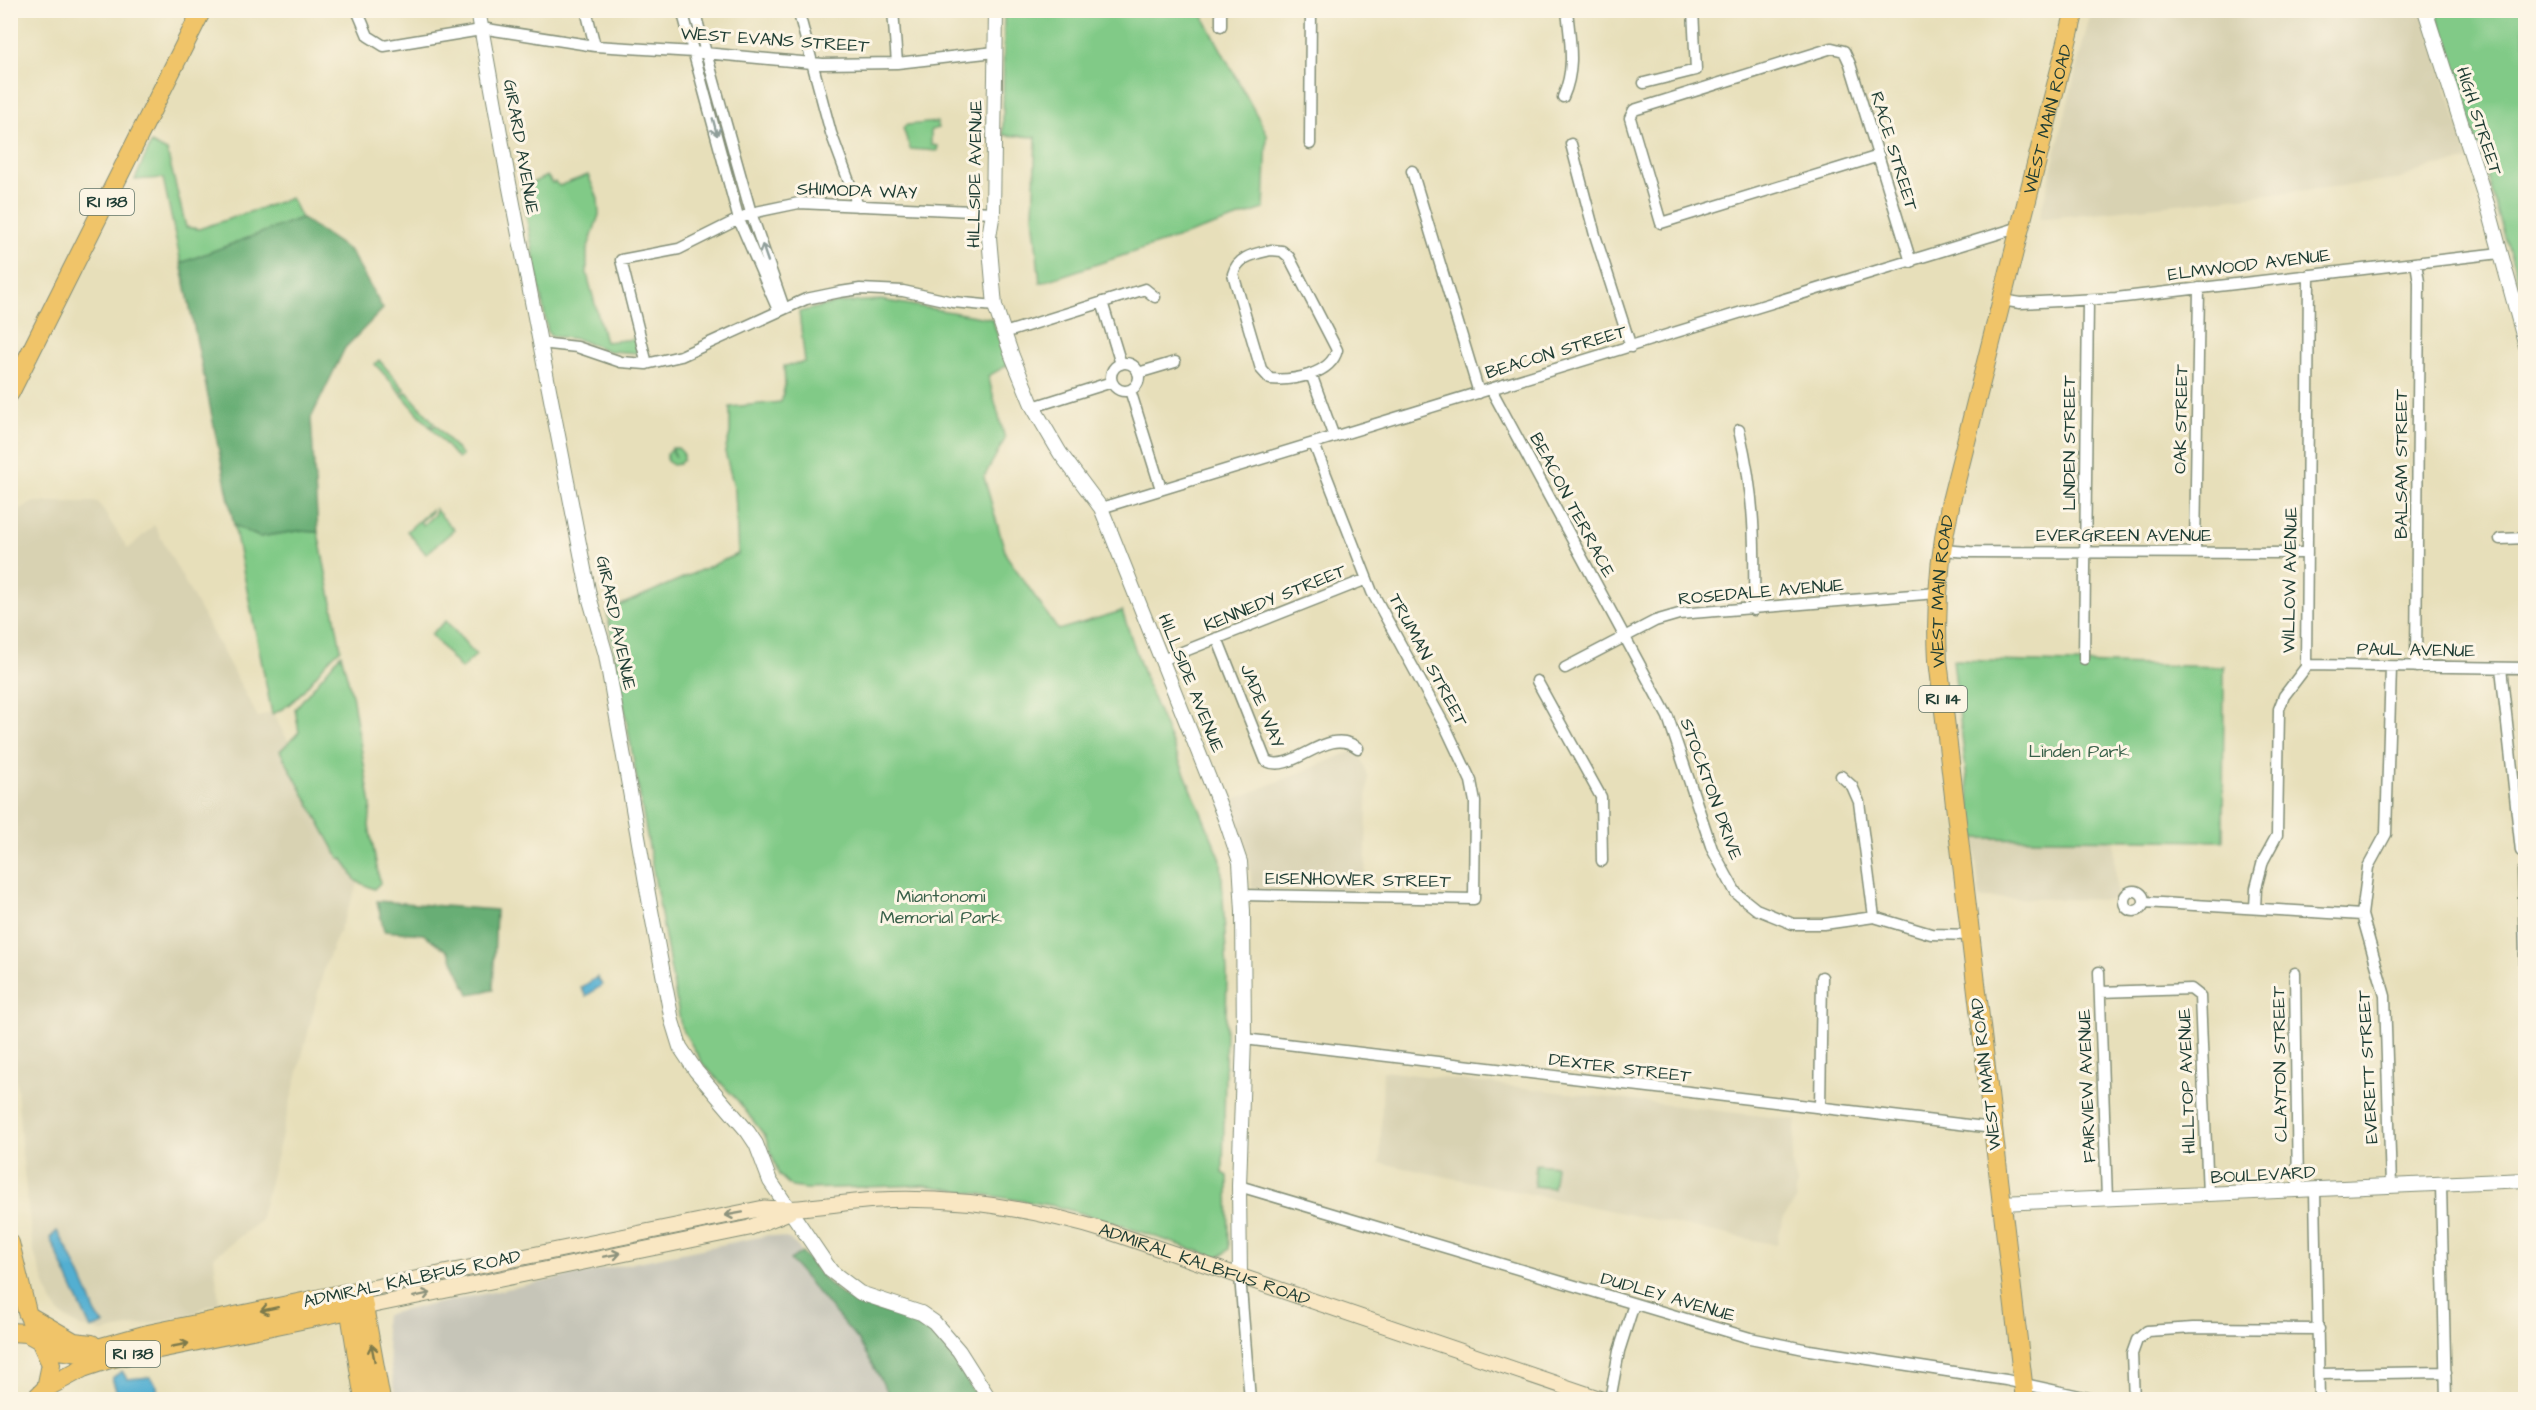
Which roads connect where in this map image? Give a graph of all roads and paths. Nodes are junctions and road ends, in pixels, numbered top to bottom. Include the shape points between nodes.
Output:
1 (202, 10) edge
2 (357, 10) edge
3 (478, 10) edge
4 (586, 10) edge
5 (682, 10) edge
6 (694, 10) edge
7 (798, 10) edge
8 (893, 10) edge
9 (996, 10) edge
10 (1221, 10) edge
11 (1311, 10) edge
12 (1567, 10) edge
13 (1693, 10) edge
14 (2075, 10) edge
15 (2425, 10) edge
16 (1221, 26) dead end
17 (482, 29) junction
18 (595, 46) junction
19 (700, 52) junction
20 (995, 52) junction
21 (813, 63) junction
22 (897, 63) junction
23 (1644, 83) dead end
24 (1563, 97) dead end
25 (1311, 144) dead end
26 (1571, 144) dead end
27 (1879, 156) junction
28 (1412, 171) dead end
29 (858, 207) junction
30 (993, 212) junction
31 (751, 213) junction
32 (739, 220) junction
33 (2020, 227) junction
34 (2500, 253) junction
35 (1911, 262) junction
36 (2416, 263) junction
37 (2309, 275) junction
38 (2199, 288) junction
39 (1155, 297) dead end
40 (2002, 300) junction
41 (2088, 300) junction
42 (1102, 302) junction
43 (994, 306) junction
44 (781, 309) junction
45 (1004, 333) junction
46 (540, 343) junction
47 (2526, 346) edge
48 (1631, 347) junction
49 (1174, 362) dead end
50 (647, 364) junction
51 (1121, 364) junction
52 (1138, 373) junction
53 (1311, 374) junction
54 (1112, 382) junction
55 (1491, 389) junction
56 (1130, 390) junction
57 (10, 393) edge
58 (1479, 393) junction
59 (1033, 407) junction
60 (1739, 430) dead end
61 (1334, 437) junction
62 (1314, 444) junction
63 (1161, 489) junction
64 (1101, 508) junction
65 (2526, 538) edge
66 (2500, 539) dead end
67 (1941, 550) junction
68 (2195, 551) junction
69 (2085, 552) junction
70 (2307, 553) junction
71 (1367, 579) junction
72 (1937, 593) junction
73 (1754, 610) junction
74 (1625, 636) junction
75 (1217, 638) junction
76 (2084, 659) dead end
77 (1162, 660) junction
78 (2306, 665) junction
79 (2391, 666) junction
80 (2416, 667) junction
81 (1565, 668) dead end
82 (2501, 668) junction
83 (2526, 668) edge
84 (1540, 686) dead end
85 (1358, 747) dead end
86 (1841, 776) dead end
87 (2521, 851) dead end
88 (1602, 861) dead end
89 (2523, 871) dead end
90 (1242, 895) junction
91 (1474, 899) joint
92 (2144, 902) dead end
93 (2255, 909) junction
94 (2362, 915) junction
95 (1874, 917) junction
96 (2524, 929) edge
97 (1970, 935) junction
98 (2099, 972) dead end
99 (2295, 973) dead end
100 (1822, 977) dead end
101 (2100, 992) junction
102 (2526, 1001) edge
103 (1244, 1039) junction
104 (1820, 1108) junction
105 (1993, 1128) junction
106 (2526, 1180) edge
107 (2441, 1185) junction
108 (1239, 1186) junction
109 (2391, 1186) junction
110 (2298, 1191) junction
111 (2315, 1191) junction
112 (2208, 1196) junction
113 (2107, 1199) junction
114 (2001, 1203) junction
115 (792, 1210) junction
116 (10, 1243) edge
117 (1240, 1276) junction
118 (355, 1300) junction
119 (1634, 1304) junction
120 (29, 1316) junction
121 (2319, 1329) junction
122 (10, 1332) edge
123 (39, 1338) junction
124 (109, 1343) junction
125 (2446, 1372) junction
126 (2319, 1374) junction
127 (2024, 1391) edge
128 (40, 1394) edge
129 (364, 1400) edge
130 (381, 1400) edge
131 (990, 1400) edge
132 (1250, 1400) edge
133 (1604, 1400) edge
134 (1610, 1400) edge
135 (2098, 1400) edge
136 (2134, 1400) edge
137 (2319, 1400) edge
138 (2446, 1400) edge

1 - 57 main road, RI 138
2 - 17 street, WEST EVANS STREET via 368,36 384,46
3 - 17 street, GIRARD AVENUE
4 - 18 street
5 - 19 street
6 - 19 street
7 - 21 street
8 - 22 street
9 - 20 street, HILLSIDE AVENUE
10 - 16 street
11 - 25 street
12 - 24 street via 1572,62
13 - 23 street via 1696,70
14 - 33 main road, WEST MAIN ROAD / RI 114
15 - 34 street, HIGH STREET
17 - 18 street, WEST EVANS STREET
17 - 46 street, GIRARD AVENUE
18 - 19 street, WEST EVANS STREET
19 - 21 street, WEST EVANS STREET
19 - 31 street
19 -> 32 street
20 - 22 street, WEST EVANS STREET
20 - 30 street, HILLSIDE AVENUE
21 - 22 street, WEST EVANS STREET
21 - 29 street via 831,133
26 - 48 street
27 - 27 street, RACE STREET via 1850,64 1844,51 1832,48 1634,110 1630,121 1661,223
27 - 35 street, RACE STREET
28 - 58 street
29 - 30 street, SHIMODA WAY
29 - 31 street, SHIMODA WAY via 799,203
30 - 43 street, HILLSIDE AVENUE via 989,237
31 - 32 street, SHIMODA WAY
44 -> 31 street
32 - 44 street
32 - 50 street, SHIMODA WAY via 679,249 621,260
33 - 35 street, BEACON STREET
33 - 40 main road, WEST MAIN ROAD / RI 114
34 - 36 street, ELMWOOD AVENUE
34 - 47 street, HIGH STREET
35 - 48 street, BEACON STREET
36 - 37 street, ELMWOOD AVENUE
36 - 80 street, BALSAM STREET
37 - 38 street, ELMWOOD AVENUE
37 - 70 street, WILLOW AVENUE
38 - 41 street, ELMWOOD AVENUE
38 - 68 street, OAK STREET
39 - 42 street via 1144,289
40 - 41 street, ELMWOOD AVENUE
40 - 67 main road, WEST MAIN ROAD / RI 114
41 - 69 street, LINDEN STREET
42 - 45 street
42 - 51 street
43 - 44 street via 903,291 860,289 806,299
43 - 45 street, HILLSIDE AVENUE
44 - 50 street via 681,356
45 - 59 street, HILLSIDE AVENUE
46 - 50 street via 577,347 621,362
46 - 115 street, GIRARD AVENUE via 590,600 612,688 675,1032 696,1071 756,1144 770,1181
48 - 55 street, BEACON STREET
49 - 52 street
51 - 52 street via 1131,365
51 - 54 street via 1113,371
52 - 56 street via 1138,383
53 - 53 street via 1280,380 1264,374 1233,274 1244,258 1271,250 1282,251 1289,257 1337,350 1330,363
53 - 61 street
54 - 56 street via 1119,390
54 - 59 street
55 - 58 street, BEACON STREET
55 - 74 street, BEACON TERRACE
56 - 63 street
58 - 61 street, BEACON STREET
59 - 64 street, HILLSIDE AVENUE via 1060,453
60 - 73 street via 1750,476 1755,523
61 - 62 street, BEACON STREET
62 - 63 street, BEACON STREET
62 - 71 street, TRUMAN STREET
63 - 64 street, BEACON STREET
64 - 77 street, HILLSIDE AVENUE
65 - 66 street
67 - 69 street, EVERGREEN AVENUE
67 - 72 main road, WEST MAIN ROAD / RI 114
68 - 69 street, EVERGREEN AVENUE
68 - 70 street, EVERGREEN AVENUE
69 - 76 street, LINDEN STREET
70 - 78 street, WILLOW AVENUE
71 - 75 street, KENNEDY STREET
71 - 91 street, TRUMAN STREET via 1471,782 1475,808
72 - 73 street, ROSEDALE AVENUE
72 - 97 main road, WEST MAIN ROAD / RI 114 via 1938,660
73 - 74 street, ROSEDALE AVENUE via 1679,614
74 - 81 street, ROSEDALE AVENUE
74 - 95 street, STOCKTON DRIVE via 1668,717 1712,849 1736,893 1756,909 1793,924
75 - 77 street, KENNEDY STREET
75 - 85 street, JADE WAY via 1266,761 1281,763 1336,740 1346,740
77 - 90 street, HILLSIDE AVENUE via 1240,862
78 - 79 street, PAUL AVENUE
78 - 93 street, WILLOW AVENUE via 2279,708 2277,835 2263,861
79 - 80 street, PAUL AVENUE
79 - 94 street, EVERETT STREET via 2386,834 2368,867
80 - 82 street, PAUL AVENUE
82 - 83 street, PAUL AVENUE
82 - 87 street
84 - 88 street via 1601,797
86 - 95 street via 1852,786 1859,802
89 - 96 street
90 - 91 street, EISENHOWER STREET
90 - 103 street, HILLSIDE AVENUE
92 - 93 street
93 - 94 street
94 - 109 street, EVERETT STREET via 2385,996
95 - 97 street, STOCKTON DRIVE via 1931,934
96 - 102 street
97 - 105 main road, WEST MAIN ROAD / RI 114
98 - 101 street, FAIRVIEW AVENUE
99 - 110 street, CLAYTON STREET
100 - 104 street
101 - 112 street, HILLTOP AVENUE via 2192,989 2200,996
101 - 113 street, FAIRVIEW AVENUE
103 - 104 street, DEXTER STREET
103 - 108 street, HILLSIDE AVENUE
104 - 105 street, DEXTER STREET
105 - 114 main road, WEST MAIN ROAD / RI 114
106 - 107 street, BOULEVARD
107 - 109 street, BOULEVARD
107 - 125 street
108 - 117 street, HILLSIDE AVENUE
108 - 119 street, DUDLEY AVENUE
109 - 111 street, BOULEVARD
110 - 111 street, BOULEVARD
110 - 112 street, BOULEVARD
111 - 121 street
112 - 113 street, BOULEVARD
113 - 114 street, BOULEVARD
114 - 127 main road, WEST MAIN ROAD / RI 114
115 - 117 main road, ADMIRAL KALBFUS ROAD via 879,1200 1001,1207 1082,1224
115 - 118 main road, ADMIRAL KALBFUS ROAD via 749,1228
115 - 131 street, GIRARD AVENUE via 831,1271 860,1293 921,1313 934,1323 959,1351
116 - 120 main road
117 - 132 street, HILLSIDE AVENUE
117 - 133 main road, ADMIRAL KALBFUS ROAD
118 -> 124 main road, ADMIRAL KALBFUS ROAD / RI 138
128 -> 118 main road, ADMIRAL KALBFUS ROAD / RI 138 via 83,1368 110,1359
118 - 129 main road
130 -> 118 main road
119 - 127 street, DUDLEY AVENUE via 1750,1338
119 - 134 street via 1619,1351
120 - 123 main road
120 - 124 main road, RI 138 via 74,1342
121 - 126 street
121 - 136 street via 2147,1330 2136,1340 2132,1354
122 - 123 main road, ADMIRAL KALBFUS ROAD
123 - 124 main road, ADMIRAL KALBFUS ROAD via 58,1350 74,1353 90,1352
123 - 128 main road via 51,1364
125 - 126 street
125 - 138 street
126 - 137 street
127 - 135 street, DUDLEY AVENUE

